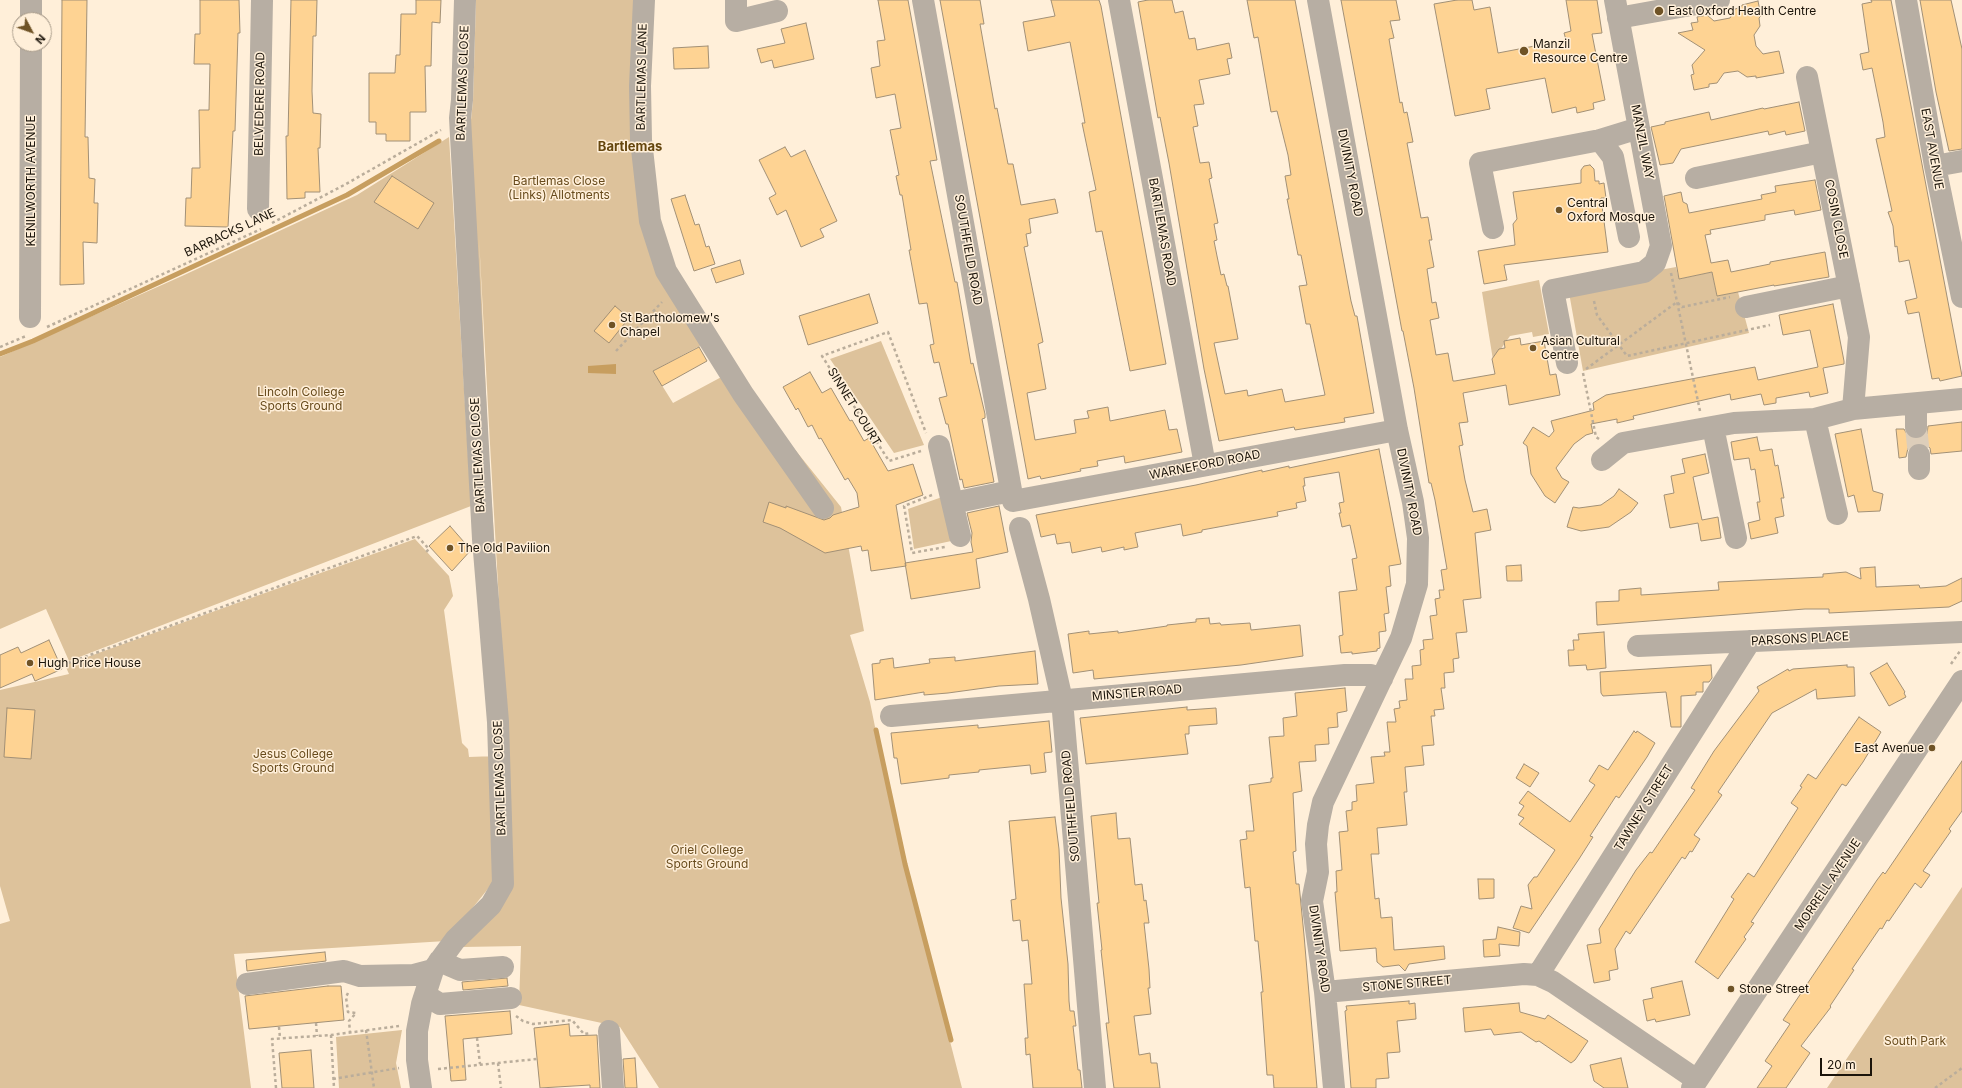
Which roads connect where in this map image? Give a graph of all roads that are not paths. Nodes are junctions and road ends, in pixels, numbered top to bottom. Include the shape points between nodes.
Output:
1 (32, 0) edge
2 (262, 0) edge
3 (465, 0) edge
4 (644, 0) edge
5 (736, 0) edge
6 (923, 0) edge
7 (1119, 0) edge
8 (1318, 0) edge
9 (1719, 0) edge
10 (1906, 0) edge
11 (1616, 9) edge
12 (777, 11) dead end
13 (31, 12) edge
14 (31, 52) edge
15 (1807, 78) dead end
16 (1639, 128) junction
17 (1600, 140) junction
18 (1822, 152) junction
19 (1962, 161) edge
20 (1935, 166) junction
21 (1696, 178) dead end
22 (264, 220) road end
23 (1493, 228) dead end
24 (1629, 237) dead end
25 (1849, 286) junction
26 (1962, 297) edge
27 (1746, 307) road end
28 (35, 326) road end
29 (1567, 363) dead end
30 (1962, 399) edge
31 (1916, 404) junction
32 (1853, 409) junction
33 (1815, 419) junction
34 (1713, 426) junction
35 (1916, 427) tunnel mouth
36 (1397, 430) junction
37 (936, 447) road end
38 (1608, 455) road end
39 (1205, 465) junction
40 (951, 496) junction
41 (1012, 496) junction
42 (823, 508) dead end
43 (1837, 514) dead end
44 (1020, 528) dead end
45 (960, 536) road end
46 (1736, 538) dead end
47 (1962, 632) edge
48 (1750, 641) junction
49 (1638, 646) dead end
50 (1957, 672) edge
51 (1382, 679) junction
52 (1062, 700) junction
53 (891, 716) dead end
54 (436, 965) junction
55 (503, 967) dead end
56 (1538, 975) junction
57 (246, 984) dead end
58 (1325, 992) junction
59 (425, 995) junction
60 (511, 998) road end
61 (609, 1031) road end
62 (413, 1076) edge
63 (1695, 1084) edge
64 (613, 1088) edge
65 (1095, 1088) edge
66 (1334, 1088) edge

1 - 13 street
2 - 22 street, BELVEDERE ROAD
3 - 54 street, BARTLEMAS CLOSE via 460,118 483,539 498,722 503,884 490,905 455,940
4 - 42 street, BARTLEMAS LANE via 640,86 641,140 650,221 666,271 743,394
5 - 12 street via 736,21
6 - 41 street, SOUTHFIELD ROAD
7 - 39 street, BARTLEMAS ROAD
8 - 36 street, DIVINITY ROAD
9 - 11 street
10 - 20 street, EAST AVENUE
11 - 16 street, MANZIL WAY
14 - 28 street, KENILWORTH AVENUE
15 - 18 street, COSIN CLOSE
16 - 17 street
16 - 29 street, MANZIL WAY via 1662,246 1655,263 1644,272 1554,290
17 - 23 street via 1480,163
17 - 24 street via 1613,157
18 - 21 street
18 - 25 street, COSIN CLOSE
19 - 20 street
20 - 26 street, EAST AVENUE
25 - 27 street
25 - 32 street, COSIN CLOSE via 1860,337
30 - 31 street
31 - 32 street
31 - 35 street
32 - 33 street
33 - 34 street
33 - 43 street
34 - 38 street via 1623,443
34 - 46 street
36 - 39 street, WARNEFORD ROAD
36 - 51 street, DIVINITY ROAD via 1418,538 1417,584 1401,638
37 - 40 street
39 - 41 street, WARNEFORD ROAD
40 - 41 street
40 - 45 street
44 - 52 street, SOUTHFIELD ROAD
47 - 48 street, PARSONS PLACE
48 - 49 street, PARSONS PLACE
48 - 56 street, TAWNEY STREET
50 - 63 street, MORRELL AVENUE
51 - 52 street, MINSTER ROAD via 1371,675 1345,675
51 - 58 street, DIVINITY ROAD via 1324,802 1318,825 1318,872 1312,901
52 - 53 street, MINSTER ROAD
52 - 65 street, SOUTHFIELD ROAD
54 - 55 street via 460,970
54 - 57 street via 414,975 360,976 344,971
54 - 59 street, BARTLEMAS CLOSE
56 - 58 street, STONE STREET via 1524,974
56 - 63 street, STONE STREET via 1553,982
58 - 66 street, DIVINITY ROAD
59 - 60 street via 440,1004
59 - 62 street, BARTLEMAS CLOSE via 417,1031
61 - 64 street

